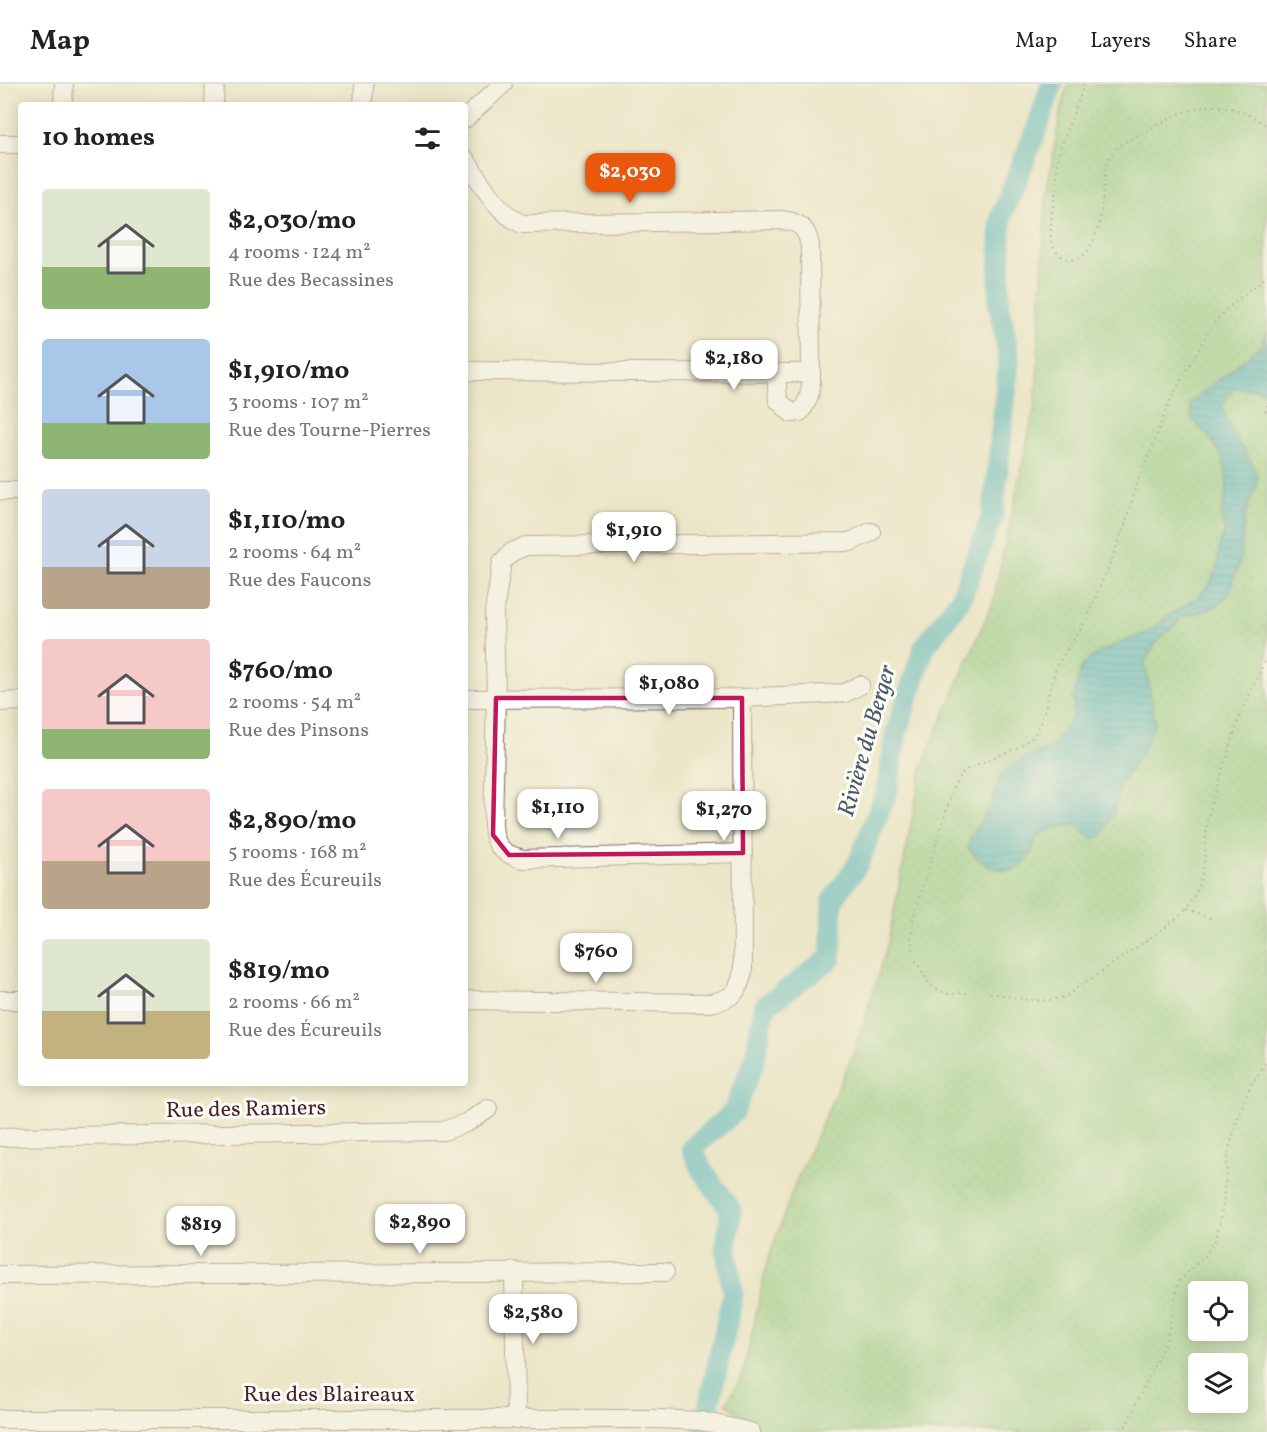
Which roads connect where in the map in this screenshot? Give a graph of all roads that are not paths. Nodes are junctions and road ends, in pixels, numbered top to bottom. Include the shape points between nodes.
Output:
1 (64, 84) edge
2 (215, 84) edge
3 (364, 84) edge
4 (503, 84) edge
5 (63, 102) edge
6 (214, 102) edge
7 (363, 102) edge
8 (468, 116) edge
9 (0, 144) edge
10 (18, 144) edge
11 (468, 163) edge
12 (468, 371) edge
13 (776, 373) junction
14 (811, 373) junction
15 (0, 491) edge
16 (18, 491) edge
17 (871, 532) dead end
18 (860, 685) dead end
19 (496, 698) junction
20 (741, 698) junction
21 (468, 699) edge
22 (0, 702) edge
23 (18, 702) edge
24 (742, 853) junction
25 (0, 1000) edge
26 (18, 1000) edge
27 (468, 1000) edge
28 (488, 1109) dead end
29 (0, 1137) edge
30 (514, 1271) junction
31 (664, 1272) dead end
32 (0, 1275) edge
33 (0, 1419) edge
34 (516, 1420) junction
35 (751, 1432) edge

1 - 5 street
2 - 6 street
3 - 7 street
4 - 8 street
9 - 10 street
11 - 14 street via 501,209 522,224 780,220 800,225 808,233 810,246
12 - 13 street
13 - 14 street
13 - 14 street via 778,400 791,413 800,412 807,404 812,392
15 - 16 street
17 - 19 street via 850,542 526,546 512,552 502,562 494,612
18 - 20 street via 845,693
19 - 20 street
19 - 21 street
19 - 24 street via 493,836 498,847 509,855 524,858
20 - 24 street
22 - 23 street
24 - 27 street via 743,971 740,986 725,1000
25 - 26 street
28 - 29 street, Rue des Ramiers via 444,1131
30 - 31 street
30 - 32 street
30 - 34 street
33 - 34 street, Rue des Blaireaux
34 - 35 street, Rue des Blaireaux via 701,1421

